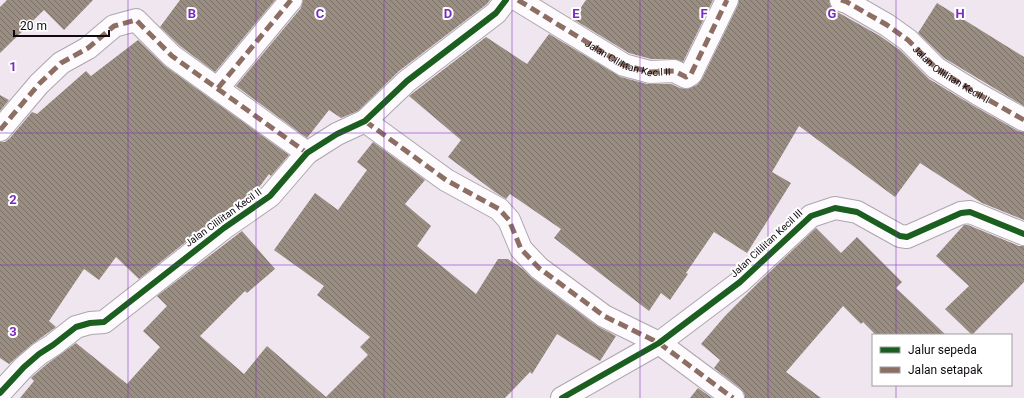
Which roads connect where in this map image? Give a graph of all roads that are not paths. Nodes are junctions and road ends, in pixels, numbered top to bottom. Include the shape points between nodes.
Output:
1 (292, 0) edge
2 (506, 0) edge
3 (518, 0) edge
4 (727, 0) edge
5 (841, 0) edge
6 (218, 88) junction
7 (1024, 120) edge
8 (365, 121) junction
9 (0, 130) edge
10 (307, 154) junction
11 (1024, 234) edge
12 (659, 343) junction
13 (0, 393) edge
14 (562, 398) edge
15 (733, 398) edge

1 - 6 street
2 - 8 street, Jalan Cililitan Kecil II via 496,13 407,81
3 - 4 street, Jalan Cililitan Kecil II via 624,66 650,72 674,71 686,77 691,74
5 - 7 street, Jalan Cililitan Kecil II via 888,25 908,40 936,68
6 - 9 street via 172,56 136,20 114,26 88,48 61,62
6 - 10 street
8 - 10 street, Jalan Cililitan Kecil II via 337,134
8 - 12 street via 446,180 498,209 509,220 521,249 539,268 604,316
10 - 13 street, Jalan Cililitan Kecil II via 270,196 104,322 76,327 24,367
11 - 12 street, Jalan Cililitan Kecil III via 970,212 961,213 907,237 900,236 858,212 835,208 811,216 740,282
12 - 14 street, Jalan Cililitan Kecil III
12 - 15 street

